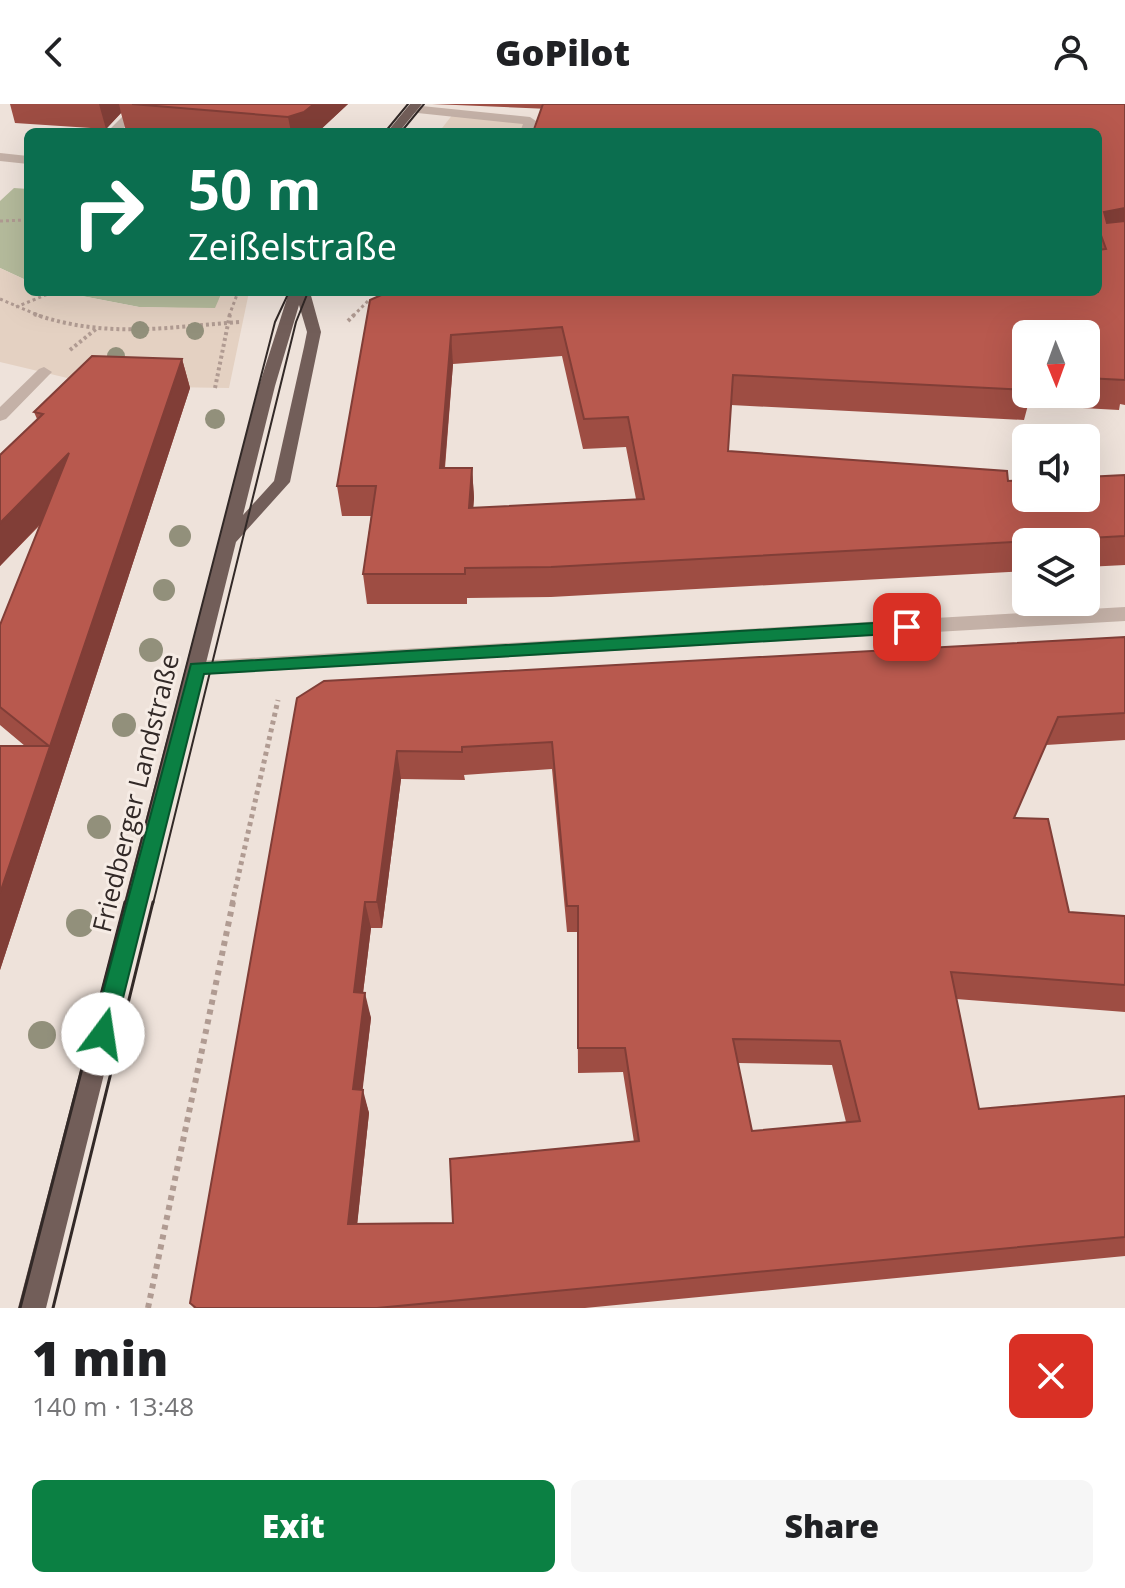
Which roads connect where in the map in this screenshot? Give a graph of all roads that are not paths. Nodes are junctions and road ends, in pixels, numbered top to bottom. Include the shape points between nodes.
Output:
1 (142, 104) edge
2 (414, 107) edge
3 (117, 128) edge
4 (396, 128) edge
5 (527, 128) edge
6 (0, 157) edge
7 (24, 160) edge
8 (294, 296) edge
9 (304, 296) edge
10 (44, 372) dead end
11 (0, 416) edge
12 (229, 541) junction
13 (1125, 614) edge
14 (197, 668) junction
15 (32, 1308) edge

1 - 3 street
2 - 4 main road
2 - 5 street via 530,121
6 - 7 street
8 - 12 main road, Friedberger Landstraße
9 - 12 main road via 314,332 282,482
10 - 11 street
12 - 14 main road, Friedberger Landstraße
13 - 14 street
14 - 15 main road, Friedberger Landstraße

